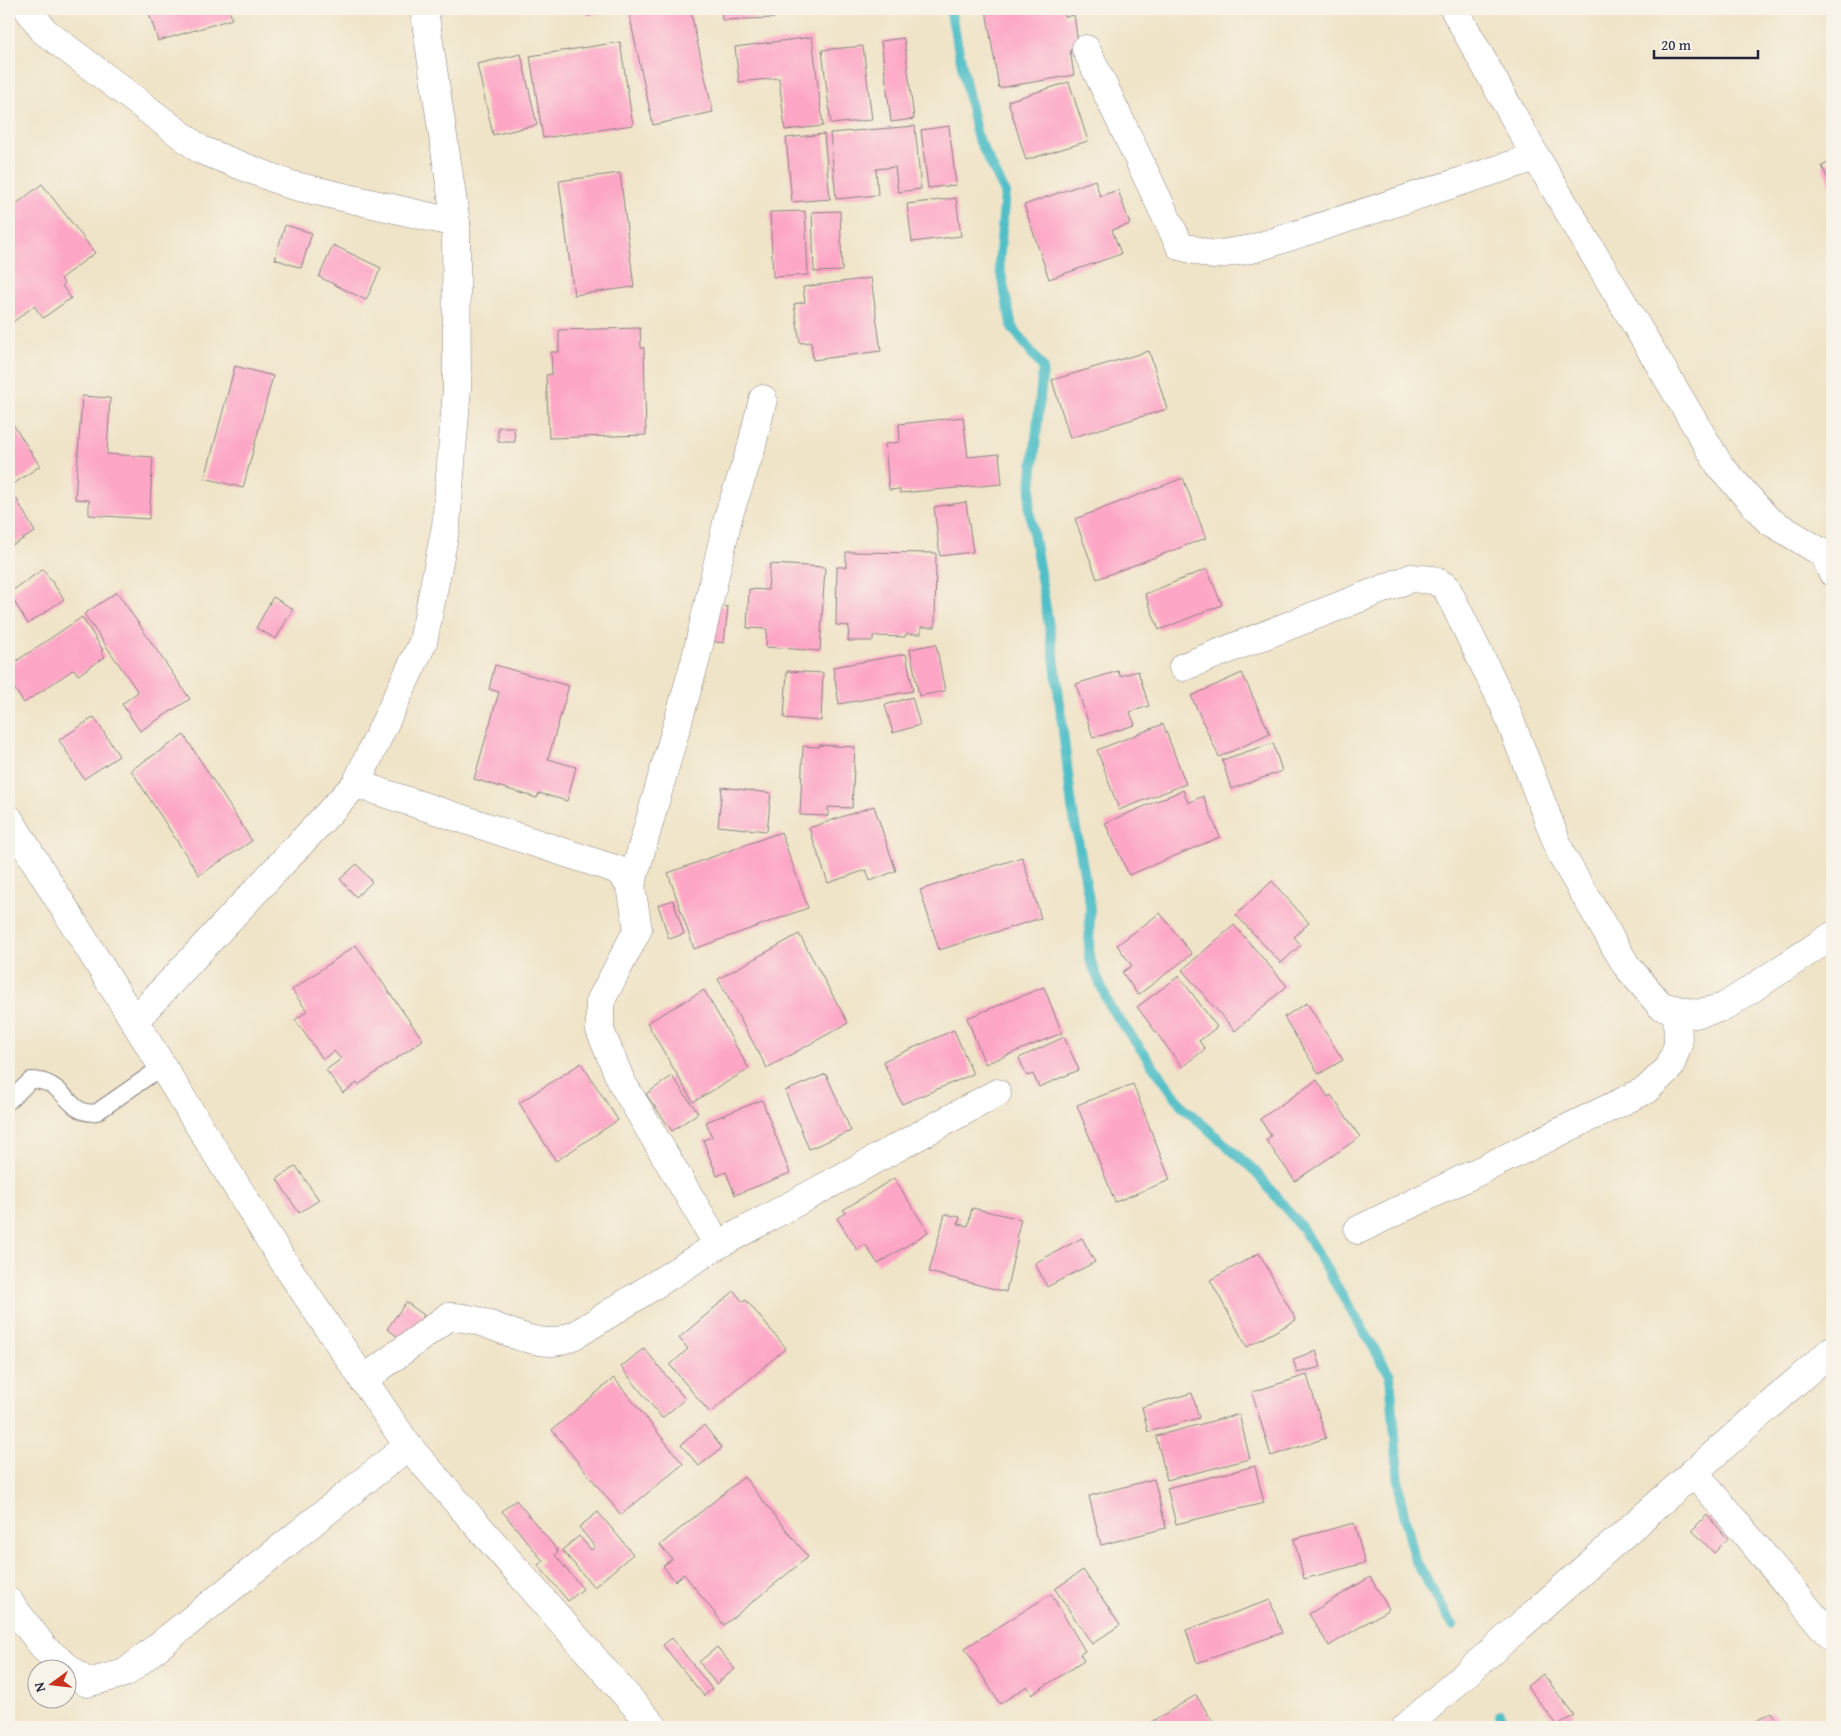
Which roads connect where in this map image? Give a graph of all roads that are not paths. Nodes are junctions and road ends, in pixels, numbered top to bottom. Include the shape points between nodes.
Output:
1 (28, 9) edge
2 (424, 9) edge
3 (1454, 9) edge
4 (1086, 49) dead end
5 (1536, 157) junction
6 (456, 223) junction
7 (763, 399) dead end
8 (1829, 558) edge
9 (1183, 667) dead end
10 (356, 784) junction
11 (9, 819) edge
12 (631, 886) junction
13 (1832, 936) edge
14 (1677, 1010) junction
15 (135, 1020) junction
16 (163, 1066) junction
17 (997, 1093) dead end
18 (9, 1101) edge
19 (1358, 1230) dead end
20 (718, 1245) junction
21 (1832, 1350) edge
22 (363, 1380) junction
23 (408, 1446) junction
24 (1693, 1471) junction
25 (9, 1602) edge
26 (1832, 1638) edge
27 (654, 1727) edge
28 (1406, 1727) edge

1 - 6 street via 44,31 201,150 291,185
2 - 6 street
3 - 5 street
4 - 5 street via 1180,246 1212,255 1252,249
5 - 8 street via 1720,466 1768,520
6 - 10 street via 457,388 446,526 423,642
7 - 12 street via 729,514 696,662
9 - 14 street via 1412,578 1433,580 1446,587 1505,707 1562,856 1626,965 1661,1006
10 - 12 street via 618,870
10 - 15 street
11 - 15 street
12 - 20 street via 638,929 600,1002 600,1030 621,1081
13 - 14 street via 1724,1007 1696,1014
14 - 19 street via 1678,1044 1670,1067 1646,1090
15 - 16 street
16 - 18 lane via 97,1112 88,1114 78,1110 55,1086 44,1080 31,1080
16 - 22 street via 278,1253
17 - 20 street
20 - 22 street via 576,1334 556,1342 521,1338 463,1316 448,1317
21 - 24 street
22 - 23 street
23 - 25 street via 125,1674 87,1683 45,1649
23 - 27 street
24 - 26 street
24 - 28 street

